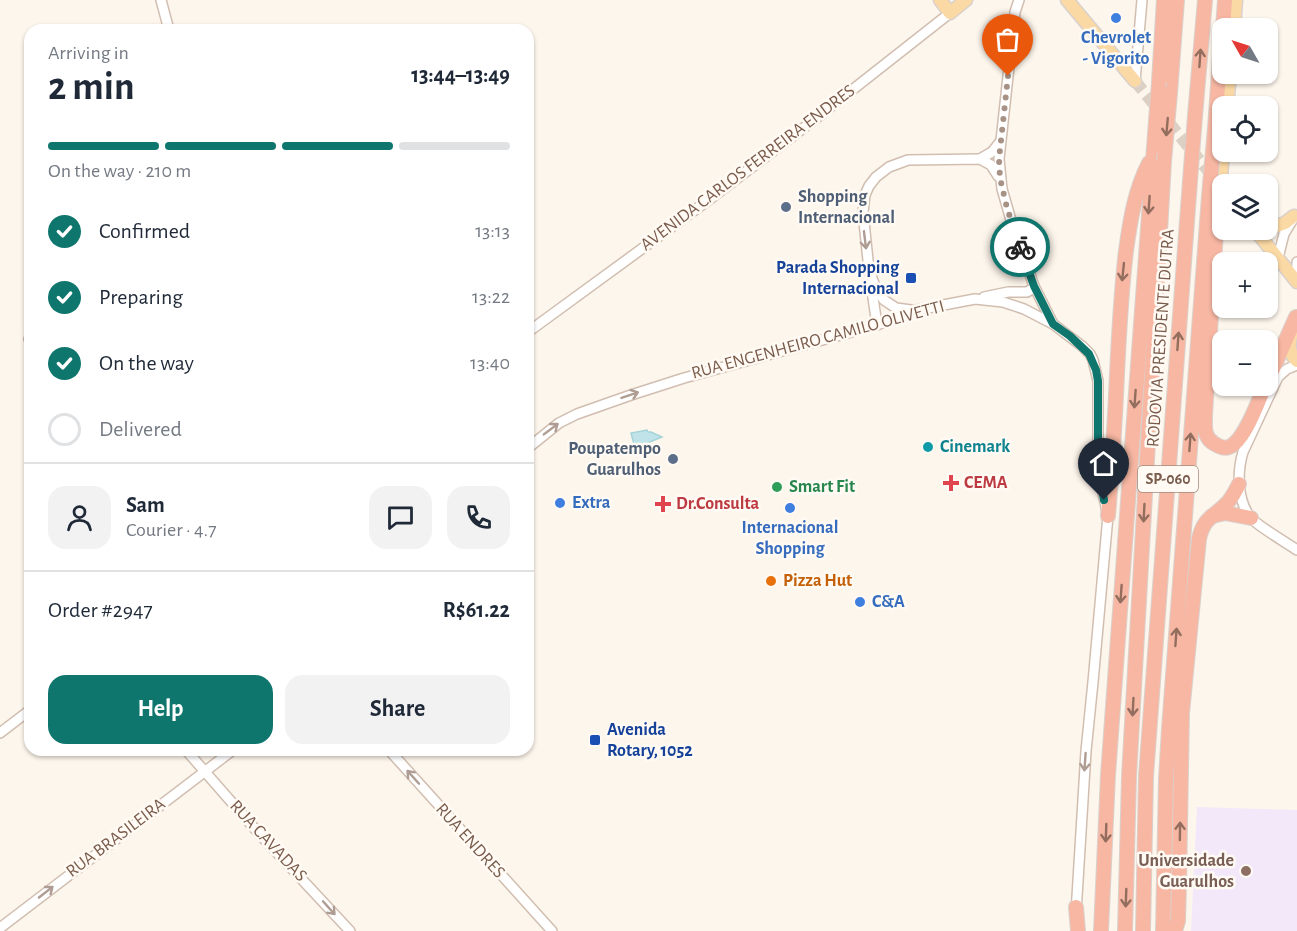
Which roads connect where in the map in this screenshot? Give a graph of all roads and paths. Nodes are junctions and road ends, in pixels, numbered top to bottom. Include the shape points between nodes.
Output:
1 (161, 0) edge
2 (940, 0) edge
3 (966, 0) edge
4 (1014, 0) edge
5 (1019, 0) edge
6 (1067, 0) edge
7 (1142, 0) edge
8 (1164, 0) edge
9 (1177, 0) edge
10 (1225, 0) edge
11 (1236, 0) edge
12 (1206, 3) edge
13 (1015, 12) junction
14 (950, 13) junction
15 (1223, 18) edge
16 (1235, 18) edge
17 (168, 24) edge
18 (1135, 81) joint
19 (1218, 84) edge
20 (1002, 140) junction
21 (1157, 154) junction
22 (980, 159) junction
23 (1000, 178) junction
24 (1208, 202) junction
25 (1296, 215) edge
26 (1212, 216) edge
27 (1278, 225) edge
28 (1216, 240) edge
29 (1278, 258) joint
30 (1297, 262) edge
31 (868, 270) junction
32 (1297, 272) edge
33 (1297, 282) edge
34 (1034, 286) junction
35 (975, 299) junction
36 (916, 310) junction
37 (1297, 316) edge
38 (1053, 324) junction
39 (877, 325) junction
40 (534, 328) edge
41 (1278, 358) edge
42 (1297, 363) edge
43 (1260, 396) edge
44 (534, 443) edge
45 (1239, 484) junction
46 (1108, 516) junction
47 (1210, 516) junction
48 (1251, 518) junction
49 (1297, 550) edge
50 (24, 715) edge
51 (0, 733) edge
52 (191, 756) edge
53 (225, 756) edge
54 (394, 756) edge
55 (205, 772) junction
56 (1076, 906) joint
57 (0, 928) edge
58 (350, 931) edge
59 (552, 931) edge
60 (1077, 931) edge
61 (1101, 931) edge
62 (1125, 931) edge
63 (1143, 931) edge
64 (1163, 931) edge
65 (1174, 931) edge

1 - 17 street
2 - 14 main road
3 - 14 main road, AVENIDA CARLOS FERREIRA ENDRES
4 - 13 street
5 - 13 street
6 - 18 main road
7 - 18 street
8 - 21 highway, RODOVIA PRESIDENTE DUTRA / SP-060, bridge
9 -> 21 highway, RODOVIA PRESIDENTE DUTRA / SP-060, bridge via 1170,93
10 - 15 highway, RODOVIA PRESIDENTE DUTRA / SP-060
11 - 16 main road
63 -> 12 highway, RODOVIA PRESIDENTE DUTRA / SP-060, bridge via 1147,764
13 - 20 street
14 - 40 street, AVENIDA CARLOS FERREIRA ENDRES via 795,135
19 - 24 highway, RODOVIA PRESIDENTE DUTRA / SP-060, bridge
20 - 22 street
20 - 23 street
21 -> 46 highway via 1144,174 1130,220 1120,305
21 -> 61 highway, RODOVIA PRESIDENTE DUTRA / SP-060 via 1109,763
21 -> 62 highway, RODOVIA PRESIDENTE DUTRA / SP-060
22 - 23 street via 991,165
22 -> 31 street via 908,160 876,177 866,191 863,206
23 - 34 street
24 - 26 highway
64 -> 24 highway, RODOVIA PRESIDENTE DUTRA / SP-060 via 1167,759
25 - 27 main road
25 - 29 street via 1284,234
28 - 43 highway via 1204,415 1210,441 1223,448 1237,441
29 - 33 main road
30 - 32 street
31 - 36 street via 884,300 896,308
31 - 39 street
34 - 35 street via 1027,292
34 - 38 street
35 - 36 street, RUA ENGENHEIRO CAMILO OLIVETTI
35 - 38 street, RUA ENGENHEIRO CAMILO OLIVETTI via 1017,306
36 - 39 street, RUA ENGENHEIRO CAMILO OLIVETTI
37 - 41 highway
37 - 42 main road via 1289,347
38 - 46 street, RUA ENGENHEIRO CAMILO OLIVETTI via 1082,346 1096,370 1098,464
44 -> 39 street, RUA ENGENHEIRO CAMILO OLIVETTI via 577,414 684,378
42 - 45 street via 1275,383 1243,452
45 - 47 highway via 1228,501
45 - 48 street
46 -> 56 street, RUA ENGENHEIRO CAMILO OLIVETTI
47 - 48 highway via 1225,513
65 -> 47 highway via 1178,921 1182,713 1199,539
48 - 49 street
50 - 51 street
52 - 55 street, RUA CAVADAS
53 - 55 street, RUA BRASILEIRA
59 -> 54 street, RUA ENDRES
57 -> 55 street, RUA BRASILEIRA
55 -> 58 street, RUA CAVADAS
56 - 60 highway

